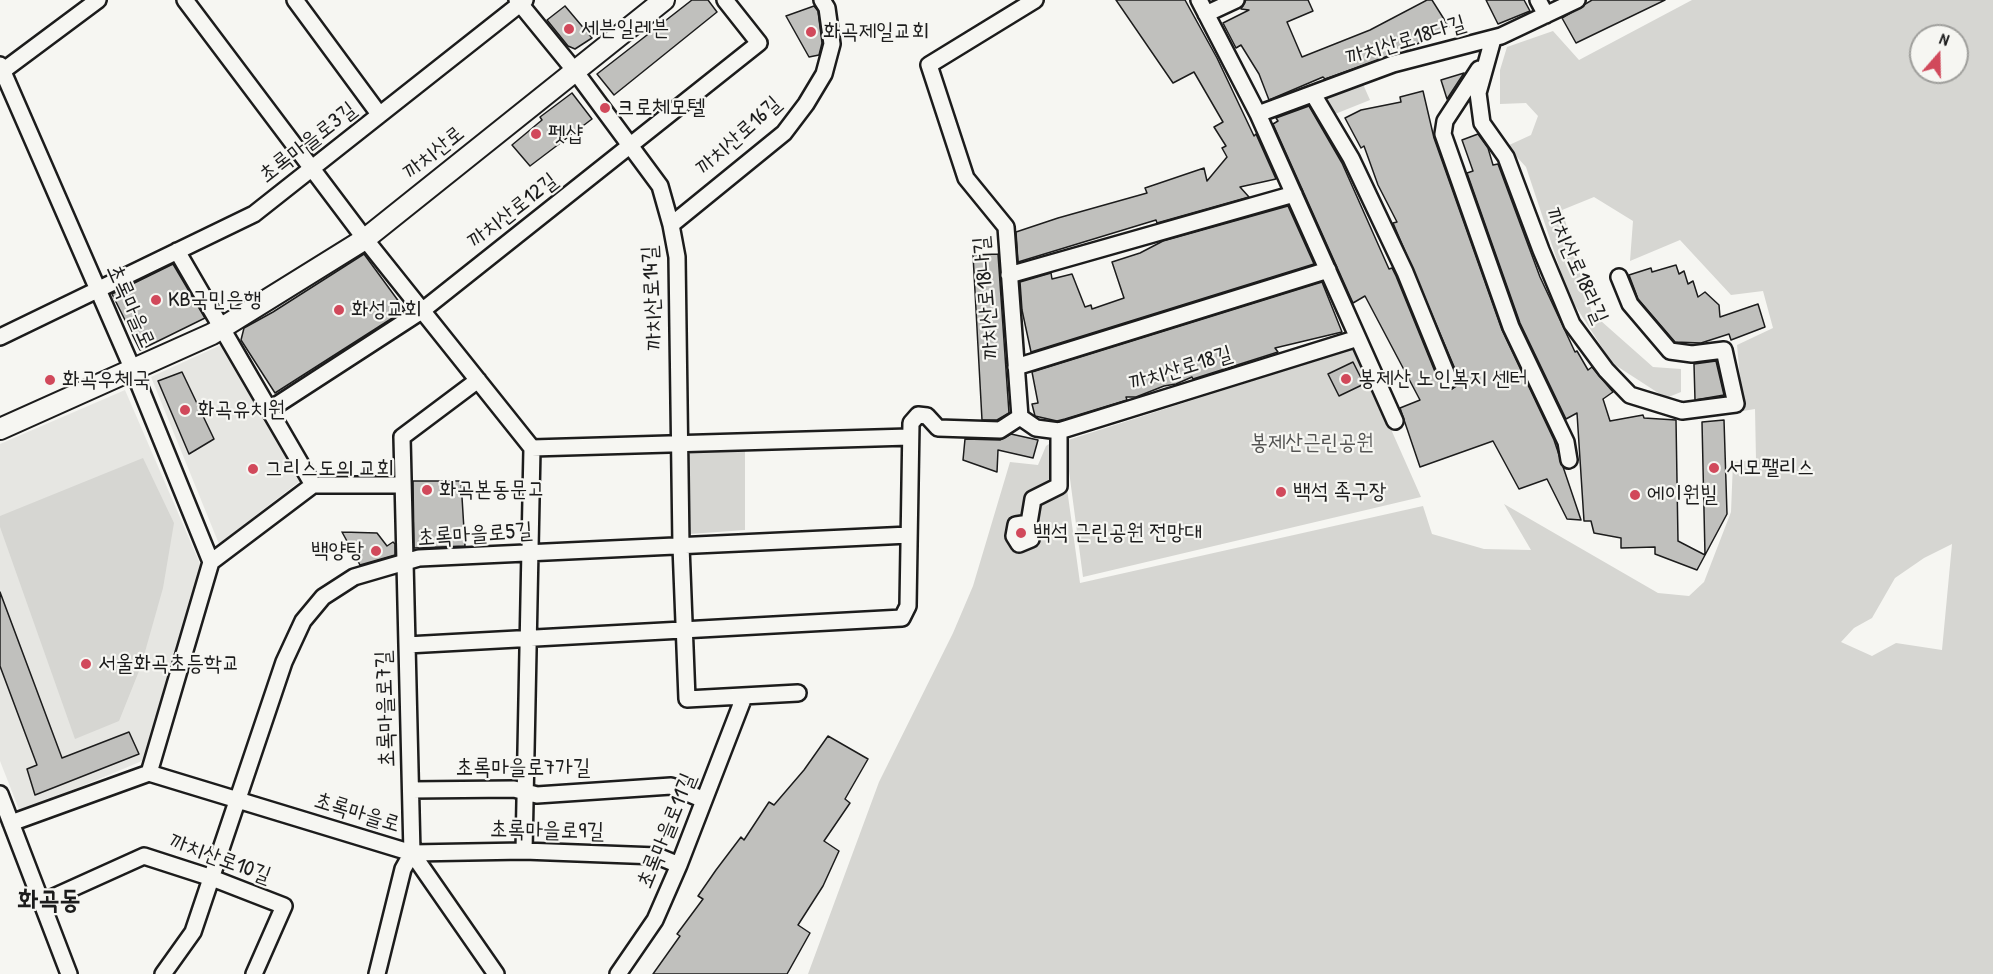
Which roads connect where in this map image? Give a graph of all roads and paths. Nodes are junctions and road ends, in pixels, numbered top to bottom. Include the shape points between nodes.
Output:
1 (98, 0) edge
2 (185, 0) edge
3 (295, 0) edge
4 (663, 0) edge
5 (725, 0) edge
6 (1035, 0) edge
7 (1236, 0) edge
8 (1538, 0) edge
9 (1577, 0) edge
10 (521, 1) edge
11 (829, 3) edge
12 (1203, 7) edge
13 (1546, 15) junction
14 (1492, 39) junction
15 (1486, 59) junction
16 (1, 70) edge
17 (575, 71) junction
18 (1313, 94) junction
19 (379, 114) junction
20 (1258, 114) junction
21 (631, 147) junction
22 (312, 169) junction
23 (1294, 194) junction
24 (671, 225) junction
25 (365, 239) junction
26 (177, 251) junction
27 (1328, 270) junction
28 (1009, 275) junction
29 (1619, 277) dead end
30 (98, 289) junction
31 (423, 310) junction
32 (223, 328) junction
33 (0, 337) edge
34 (1358, 338) junction
35 (1016, 367) junction
36 (133, 370) junction
37 (478, 380) junction
38 (1449, 380) dead end
39 (269, 410) junction
40 (1020, 417) junction
41 (1395, 421) dead end
42 (0, 429) edge
43 (1059, 431) junction
44 (909, 437) junction
45 (680, 444) junction
46 (532, 448) junction
47 (1569, 460) dead end
48 (313, 485) junction
49 (403, 485) junction
50 (1029, 523) dead end
51 (909, 535) junction
52 (681, 546) junction
53 (530, 553) junction
54 (211, 562) junction
55 (405, 563) junction
56 (685, 631) junction
57 (528, 640) junction
58 (407, 645) junction
59 (798, 693) dead end
60 (744, 697) junction
61 (149, 773) junction
62 (411, 790) junction
63 (525, 793) junction
64 (0, 794) edge
65 (238, 800) junction
66 (704, 800) junction
67 (11, 823) junction
68 (524, 851) junction
69 (412, 853) junction
70 (679, 865) junction
71 (212, 878) junction
72 (40, 903) junction
73 (69, 974) edge
74 (163, 974) edge
75 (254, 974) edge
76 (377, 974) edge
77 (496, 974) edge
78 (618, 974) edge

1 - 16 street, 초록마을로
2 - 22 street
3 - 19 street
4 - 17 street, 까치산로
5 - 21 street via 759,43
6 - 28 street, 까치산로18나길 via 930,65 966,178 1006,227
7 - 12 street
8 - 13 street
9 - 13 street, 까치산로18다길
10 - 17 street, 까치산로14길
10 - 19 street, 초록마을로3길
11 - 24 street, 까치산로16길 via 832,44 824,74 806,104 784,133
12 - 20 street
13 - 14 street, 까치산로18다길
14 - 15 street, 까치산로18라길
14 - 18 street, 까치산로18다길 via 1393,64
15 - 29 street, 까치산로18라길 via 1478,93 1482,123 1506,157 1572,324 1630,395 1682,411 1736,404 1724,351 1670,351 1630,304
15 - 47 street, 까치산로18라길 via 1445,121 1443,134 1511,327 1566,442
16 - 30 street, 초록마을로
17 - 21 street, 까치산로14길
17 - 25 street, 까치산로
18 - 20 street, 까치산로18다길
18 - 38 street via 1351,158 1406,272
19 - 22 street, 초록마을로3길
20 - 23 street
21 - 24 street, 까치산로14길 via 660,186
21 - 31 street, 까치산로12길
22 - 25 street
22 - 26 street, 초록마을로3길 via 254,214
23 - 27 street
23 - 28 street
24 - 45 street, 까치산로14길 via 677,257
25 - 31 street
25 - 32 street, 까치산로
26 - 30 street, 초록마을로3길
26 - 32 street
27 - 34 street
27 - 35 street
28 - 35 street, 까치산로18나길
30 - 33 street, 초록마을로3길
30 - 36 street, 초록마을로
31 - 37 street
31 - 39 street, 까치산로12길
32 - 36 street, 까치산로
32 - 39 street
34 - 41 street
34 - 43 street, 까치산로18길
35 - 40 street, 까치산로18나길
36 - 42 street, 까치산로
36 - 54 street, 초록마을로
37 - 46 street
37 - 49 street via 402,437
39 - 48 street
40 - 43 street via 1036,428
40 - 44 street via 1000,430 938,428 927,416 918,415 911,423
43 - 50 street via 1059,486 1033,499
44 - 45 street
44 - 51 street
45 - 46 street
45 - 52 street, 까치산로14길
46 - 53 street
48 - 49 street
48 - 54 street
49 - 55 street
51 - 52 street
51 - 56 street via 908,606 902,618
52 - 53 street, 초록마을로5길
52 - 56 street, 까치산로14길
53 - 55 street, 초록마을로5길 via 419,558
53 - 57 street
54 - 61 street
55 - 58 street, 초록마을로7길
55 - 65 street, 초록마을로5길 via 354,576 322,597 303,621 284,662
56 - 57 street
56 - 60 street, 까치산로14길 via 687,699
57 - 58 street
57 - 63 street
58 - 62 street, 초록마을로7길
59 - 60 street, 까치산로14길
60 - 66 street, 초록마을로11길
61 - 65 street, 초록마을로
61 - 67 street
62 - 63 street, 초록마을로7가길 via 514,789
62 - 69 street, 초록마을로7길
63 - 66 street, 초록마을로7가길 via 671,786
63 - 68 street
64 - 67 street
65 - 69 street, 초록마을로
65 - 71 street, 초록마을로5길
66 - 70 street, 초록마을로11길
67 - 72 street
68 - 69 street, 초록마을로9길
68 - 70 street, 초록마을로9길 via 657,856
69 - 76 street via 403,869
69 - 77 street, 초록마을로
70 - 78 street, 초록마을로11길 via 655,920
71 - 72 street, 까치산로10길 via 144,856
71 - 74 street, 초록마을로5길 via 193,932
71 - 75 street, 까치산로10길 via 284,906
72 - 73 street

